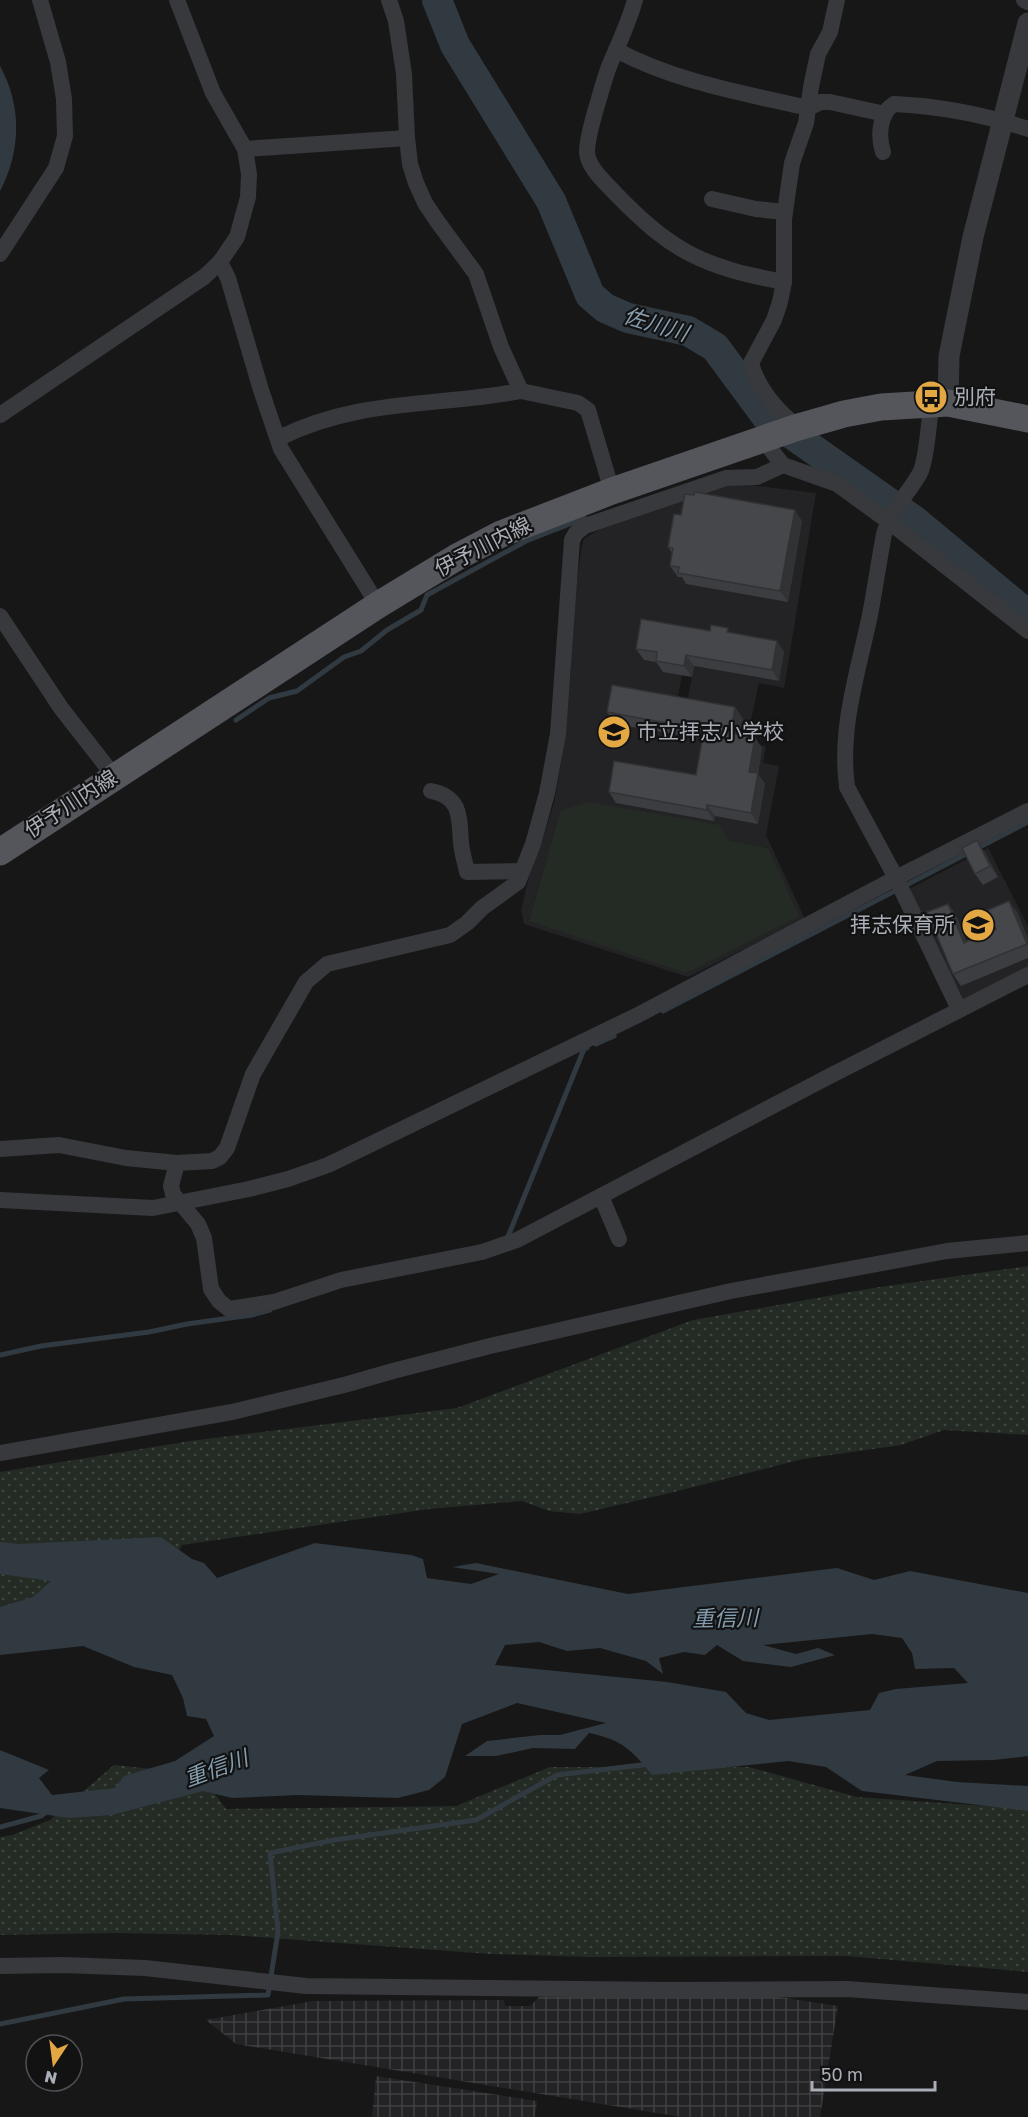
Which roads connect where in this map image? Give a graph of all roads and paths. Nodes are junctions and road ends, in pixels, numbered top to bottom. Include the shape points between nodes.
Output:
1 (40, 0) edge
2 (177, 0) edge
3 (389, 0) edge
4 (635, 0) edge
5 (837, 0) edge
6 (1028, 23) edge
7 (616, 50) junction
8 (808, 108) junction
9 (885, 114) junction
10 (1002, 121) junction
11 (1028, 129) edge
12 (407, 138) junction
13 (245, 149) junction
14 (883, 152) dead end
15 (711, 199) dead end
16 (785, 212) junction
17 (0, 254) edge
18 (220, 262) junction
19 (784, 282) junction
20 (521, 391) junction
21 (940, 403) junction
22 (0, 415) edge
23 (1028, 418) edge
24 (782, 433) junction
25 (279, 438) junction
26 (783, 465) junction
27 (612, 491) junction
28 (889, 519) junction
29 (378, 605) junction
30 (0, 616) edge
31 (1028, 632) edge
32 (114, 776) junction
33 (431, 790) dead end
34 (1028, 811) edge
35 (0, 852) edge
36 (522, 871) junction
37 (896, 878) junction
38 (1028, 975) edge
39 (959, 1009) junction
40 (0, 1149) edge
41 (177, 1163) junction
42 (601, 1196) junction
43 (0, 1200) edge
44 (180, 1204) junction
45 (619, 1239) dead end
46 (1028, 1243) edge
47 (0, 1454) edge
48 (0, 1966) edge
49 (1028, 2002) edge

1 - 17 street via 58,62 64,136 57,168
2 - 13 street via 213,93
3 - 12 street via 404,74
4 - 7 street
5 - 8 street via 830,32 818,54
6 - 10 street
7 - 8 street via 687,80
7 - 19 street via 587,153 600,177 659,236 678,249 722,268
8 - 9 street via 830,102
8 - 16 street via 792,163
9 - 10 street via 894,104 919,105
9 - 14 street via 879,138
10 - 11 street
10 - 21 street via 973,237
12 - 13 street
12 - 20 street via 410,164 425,203 476,274
13 - 18 street via 249,174 243,221
15 - 16 street
16 - 19 street
18 - 22 street via 204,277
18 - 25 street
19 - 24 street via 774,320 751,363 756,378 786,418
20 - 25 street via 371,408 316,422
20 - 27 street via 578,403 588,411
21 - 23 main road, 伊予川内線
21 - 24 main road, 伊予川内線 via 844,414
21 - 28 street via 921,471
24 - 26 street
24 - 27 main road, 伊予川内線
25 - 29 street via 281,449
26 - 28 street via 837,484
26 - 36 street via 757,477 726,478 585,526 576,533 572,540 558,734 547,793
27 - 29 main road, 伊予川内線 via 501,534
28 - 31 street
28 - 37 street via 849,706 846,775 848,787
29 - 32 main road, 伊予川内線
30 - 32 street
32 - 35 main road, 伊予川内線
33 - 36 street via 448,798 458,809 467,872
34 - 37 street
36 - 41 street via 518,882 450,935 343,958 316,971 253,1074 227,1148 212,1161
37 - 39 street
37 - 44 street via 638,1015 328,1165 269,1184
38 - 39 street
39 - 42 street
40 - 41 street via 59,1145
41 - 44 street via 171,1186
42 - 44 street via 499,1247 341,1280 274,1302 229,1310 211,1289 204,1238
42 - 45 street
43 - 44 street via 153,1208
46 - 47 street via 947,1251 731,1291 490,1346 232,1412
48 - 49 street via 145,1968 306,1986 847,1989

